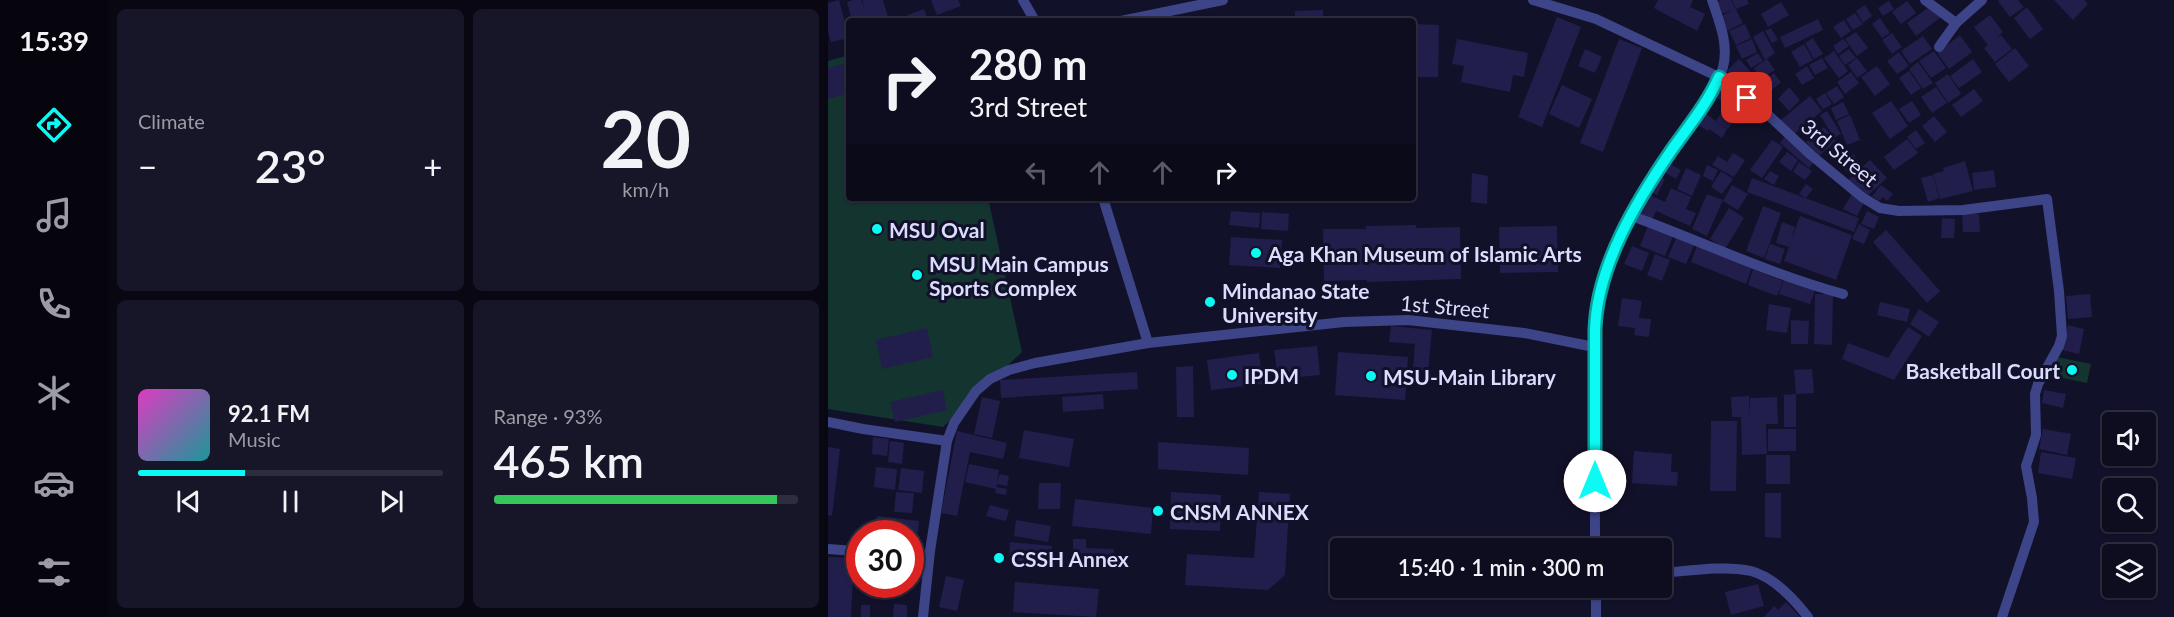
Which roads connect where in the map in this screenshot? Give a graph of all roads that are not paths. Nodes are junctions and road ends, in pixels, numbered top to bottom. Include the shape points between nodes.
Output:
1 (1023, 0) edge
2 (1223, 0) edge
3 (1533, 0) edge
4 (1712, 0) edge
5 (1925, 0) edge
6 (1982, 0) edge
7 (1033, 18) edge
8 (1136, 18) edge
9 (1956, 23) junction
10 (1940, 47) dead end
11 (1719, 77) junction
12 (1104, 201) edge
13 (1632, 216) junction
14 (1843, 294) dead end
15 (1148, 343) junction
16 (1594, 347) junction
17 (828, 422) edge
18 (947, 441) junction
19 (1596, 538) edge
20 (828, 549) edge
21 (846, 550) edge
22 (1672, 572) edge
23 (1596, 598) edge
24 (923, 617) edge
25 (1596, 617) edge
26 (1808, 617) edge
27 (2002, 617) edge

1 - 7 street
2 - 8 street
3 - 11 street, 3rd Street via 1596,19
4 - 11 street via 1724,39
5 - 9 street
6 - 9 street
9 - 10 street
11 - 13 street
11 - 27 street, 3rd Street via 1765,112 1810,155 1880,208 1963,210 2047,200 2062,336 2035,394 2036,435 2026,466 2034,522
12 - 15 street
13 - 14 street via 1749,264
13 - 16 street via 1601,288 1595,313
15 - 16 street, 1st Street via 1344,322 1408,320 1524,333
15 - 18 street, 1st Street via 1035,363 990,379 961,411
16 - 19 street
17 - 18 street
18 - 24 street, 1st Street
20 - 21 street
22 - 26 street via 1752,571 1772,581
23 - 25 street

